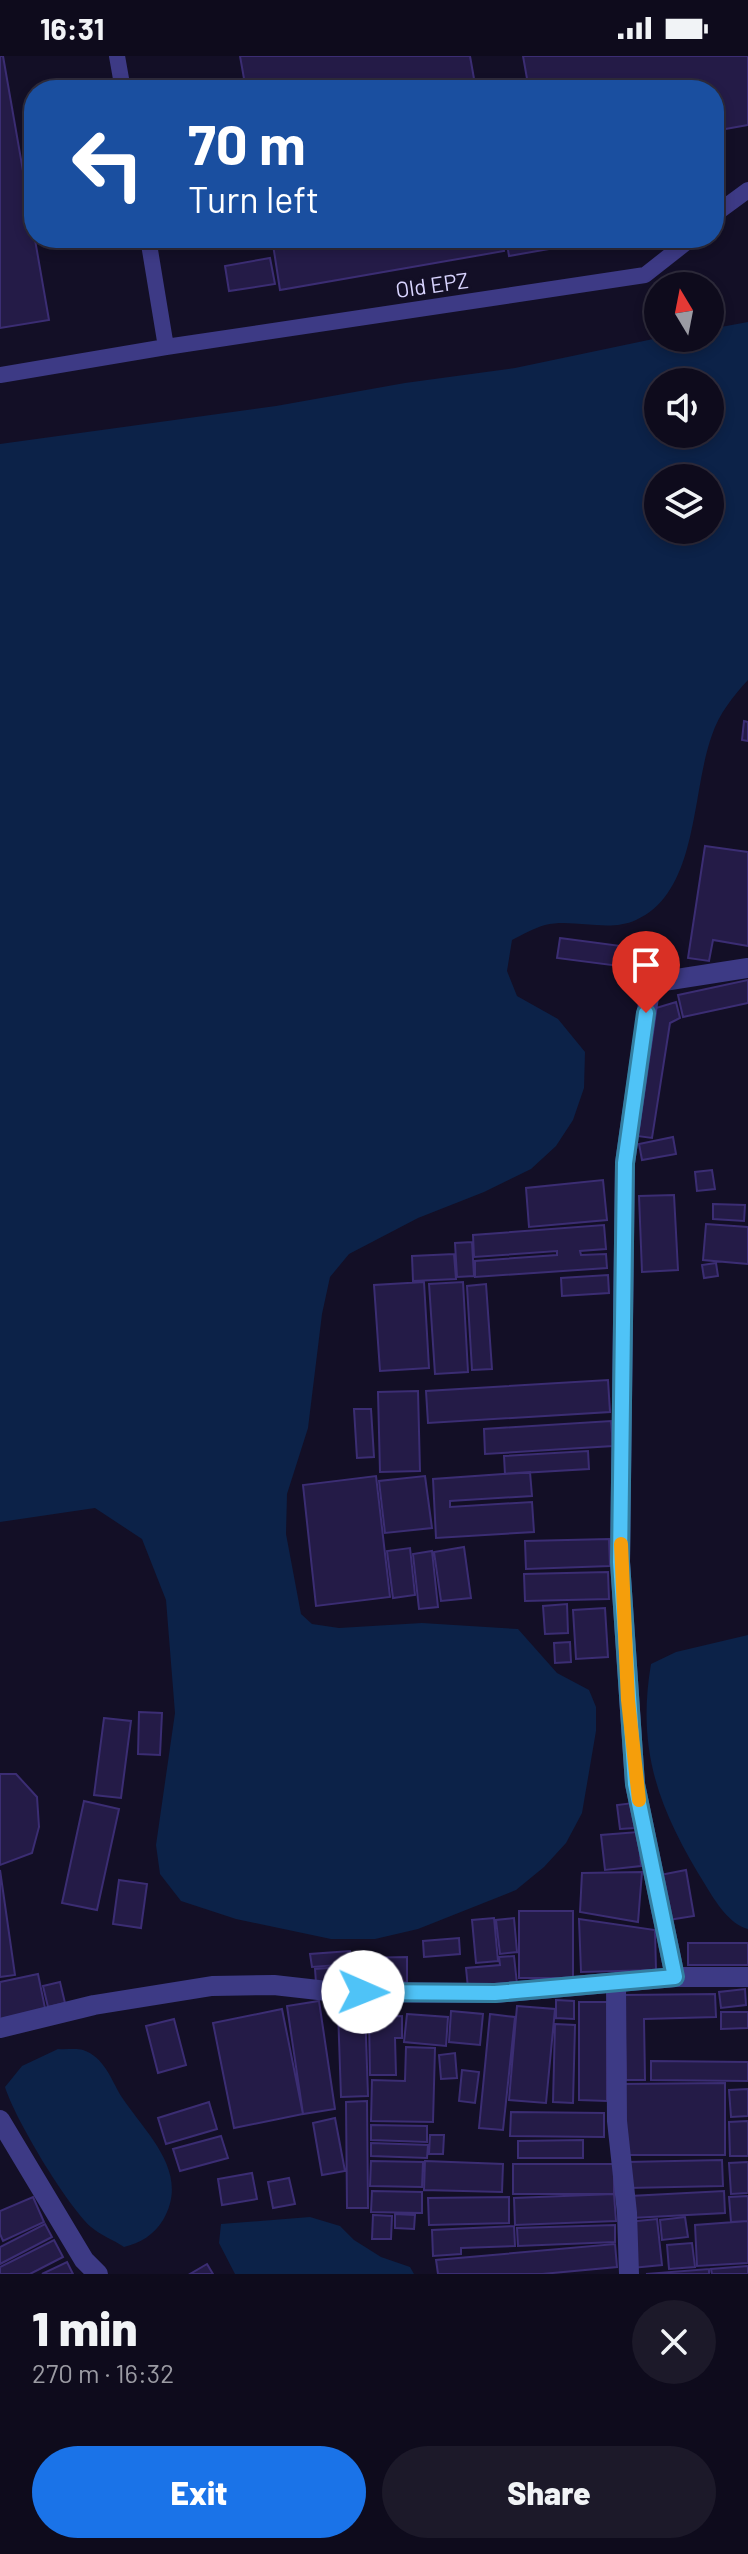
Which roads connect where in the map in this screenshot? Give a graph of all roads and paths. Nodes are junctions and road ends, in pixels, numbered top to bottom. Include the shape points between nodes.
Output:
1 (117, 56) edge
2 (121, 80) edge
3 (748, 190) edge
4 (724, 208) edge
5 (150, 248) edge
6 (679, 248) edge
7 (166, 347) junction
8 (0, 375) edge
9 (748, 968) edge
10 (675, 1977) junction
11 (748, 1977) edge
12 (616, 1982) junction
13 (0, 2028) edge
14 (0, 2120) edge
15 (98, 2274) edge
16 (629, 2274) edge

1 - 2 lane
3 - 4 lane
5 - 7 lane
6 - 7 lane, Old EPZ via 645,275
7 - 8 lane, Old EPZ
9 - 10 street via 651,983 625,1163 620,1562 628,1700 635,1784
10 - 11 street
10 - 12 street
12 - 13 street via 480,1993 212,1986 94,2005
12 - 16 street via 617,2121
14 - 15 street via 84,2260

